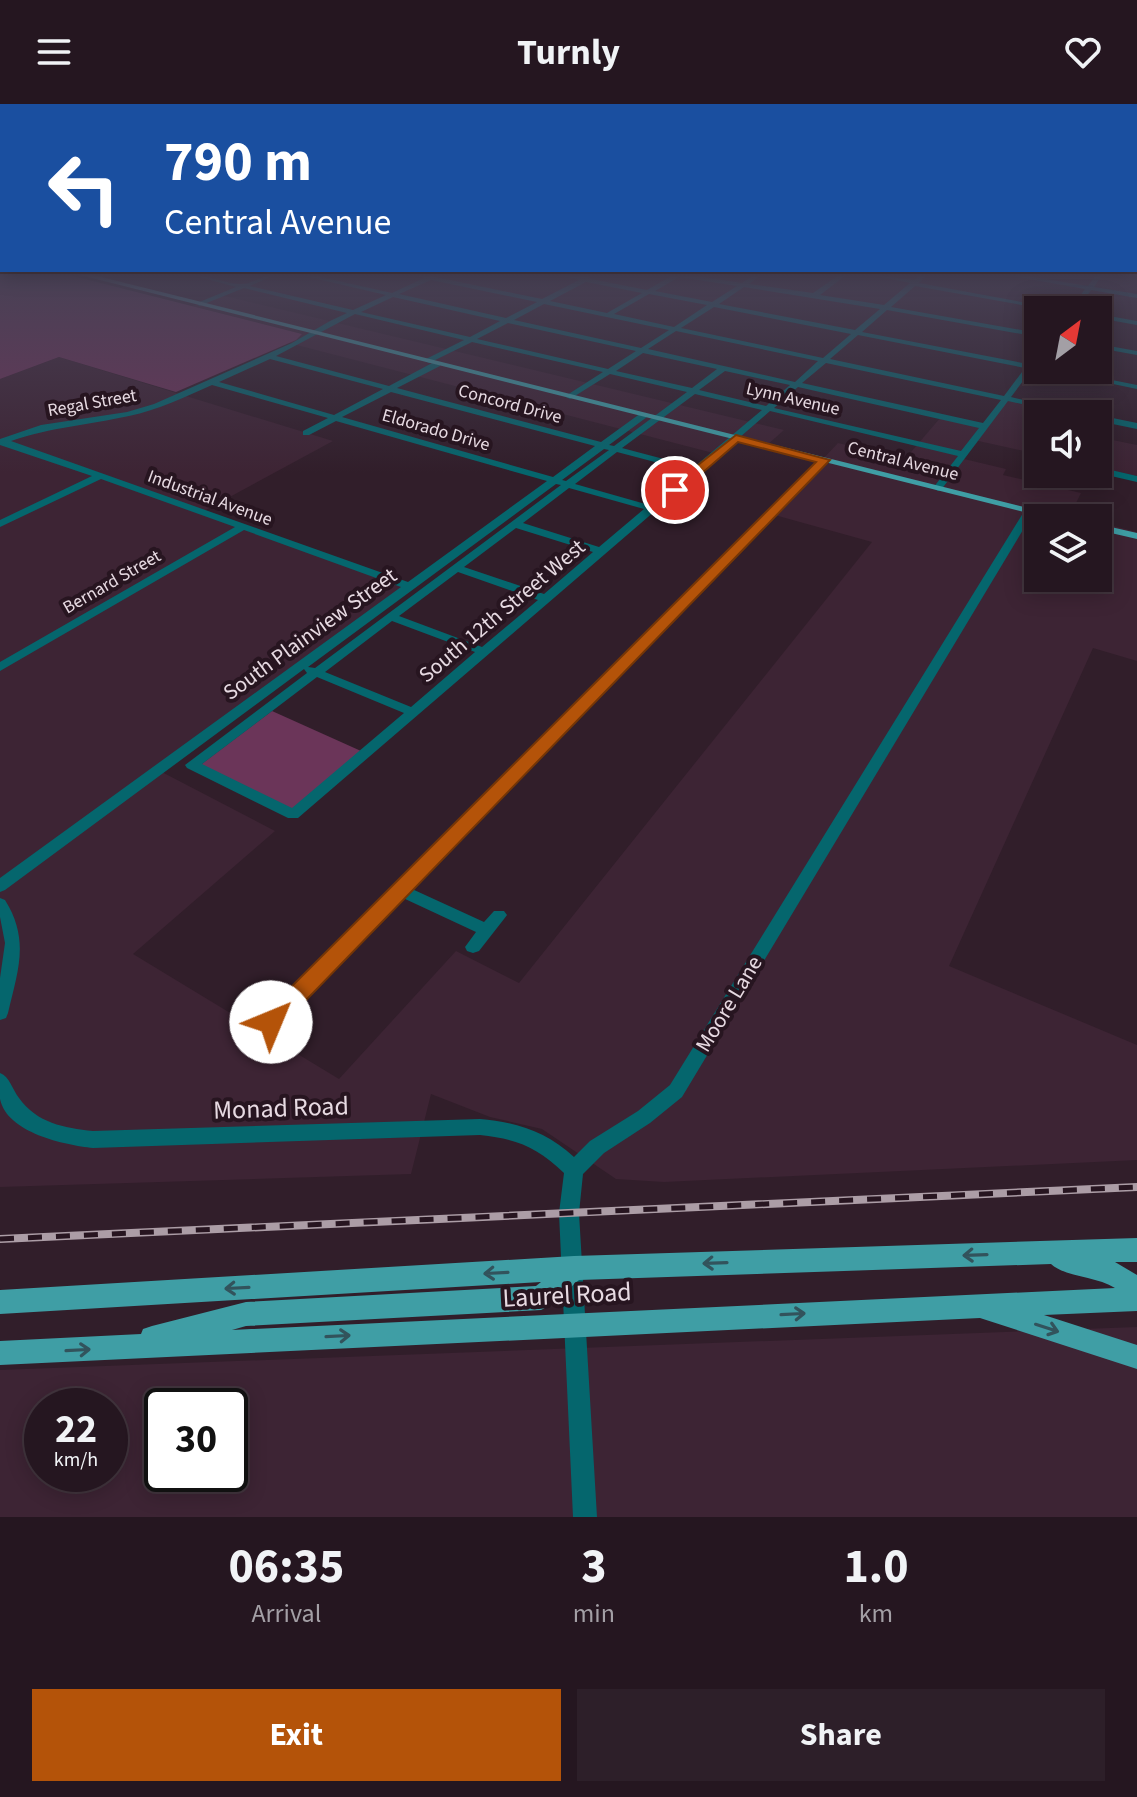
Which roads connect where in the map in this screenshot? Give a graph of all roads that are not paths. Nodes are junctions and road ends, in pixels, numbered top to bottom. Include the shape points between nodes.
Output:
1 (302, 341) edge
2 (308, 341) edge
3 (347, 341) edge
4 (467, 341) edge
5 (473, 341) edge
6 (602, 341) edge
7 (656, 341) edge
8 (732, 341) edge
9 (847, 341) edge
10 (898, 341) edge
11 (295, 345) junction
12 (1112, 349) edge
13 (643, 350) junction
14 (1137, 353) edge
15 (267, 356) junction
16 (824, 360) junction
17 (433, 362) junction
18 (1024, 365) edge
19 (724, 368) junction
20 (608, 372) junction
21 (1024, 378) edge
22 (211, 382) junction
23 (1112, 382) edge
24 (797, 384) junction
25 (1137, 387) edge
26 (390, 389) junction
27 (691, 392) junction
28 (570, 397) junction
29 (1005, 398) junction
30 (1024, 402) edge
31 (768, 410) junction
32 (644, 415) junction
33 (334, 417) junction
34 (656, 419) junction
35 (1112, 421) edge
36 (984, 426) junction
37 (1137, 426) edge
38 (306, 433) dead end
39 (736, 438) junction
40 (1, 441) edge
41 (603, 445) junction
42 (617, 448) junction
43 (963, 454) junction
44 (824, 460) junction
45 (698, 471) junction
46 (1112, 473) edge
47 (100, 476) junction
48 (1137, 479) edge
49 (555, 481) junction
50 (568, 484) junction
51 (938, 488) junction
52 (653, 509) junction
53 (1024, 509) edge
54 (1024, 520) edge
55 (0, 524) edge
56 (515, 524) junction
57 (242, 527) junction
58 (1112, 530) edge
59 (1137, 536) edge
60 (603, 552) junction
61 (456, 568) junction
62 (409, 586) junction
63 (547, 599) junction
64 (391, 617) junction
65 (485, 652) junction
66 (299, 666) junction
67 (0, 667) edge
68 (316, 673) junction
69 (414, 713) junction
70 (293, 815) joint
71 (0, 886) edge
72 (401, 890) junction
73 (0, 904) edge
74 (499, 915) dead end
75 (486, 930) junction
76 (473, 947) dead end
77 (0, 1013) edge
78 (271, 1022) dead end
79 (0, 1081) edge
80 (574, 1170) junction
81 (1137, 1250) edge
82 (1012, 1254) junction
83 (574, 1268) junction
84 (1137, 1296) edge
85 (0, 1302) edge
86 (972, 1306) junction
87 (576, 1325) junction
88 (116, 1348) junction
89 (0, 1353) edge
90 (1137, 1357) edge
91 (585, 1517) edge

1 - 11 street, Regal Street
2 - 11 street
3 - 17 main road, Central Avenue
4 - 17 street
5 - 20 street, Lynn Avenue
6 - 13 street
7 - 13 street
8 - 16 street
9 - 16 street, South 12th Street West
10 - 18 street
11 - 15 street, Regal Street
12 - 14 street
13 - 19 street
13 - 20 street
15 - 22 street, Regal Street
15 - 26 street, Concord Drive
16 - 24 street, South 12th Street West
16 - 29 street
17 - 26 street
17 - 28 main road, Central Avenue
19 - 24 street
19 - 27 street, South Plainview Street
20 - 27 street, Lynn Avenue
20 - 28 street
21 - 29 street
22 - 33 street, Eldorado Drive
22 - 40 street, Regal Street via 142,411 41,428
23 - 25 street
24 - 31 street, South 12th Street West
24 - 36 street
26 - 33 street
26 - 41 street, Concord Drive
27 - 31 street, Lynn Avenue
27 - 34 street, South Plainview Street
28 - 32 main road, Central Avenue
29 - 30 street
29 - 36 street
31 - 39 street, South 12th Street West
31 - 43 street, Lynn Avenue
32 - 34 main road, Central Avenue
32 - 41 street, South Plainview Street
33 - 38 street
33 - 49 street, Eldorado Drive
34 - 39 main road, Central Avenue
34 - 42 street, South Plainview Street
35 - 37 street
36 - 43 street
39 - 44 main road, Central Avenue
39 - 45 street, South 12th Street West
40 - 47 street, Industrial Avenue
41 - 42 street, Concord Drive
41 - 49 street, South Plainview Street
42 - 45 street, Concord Drive
42 - 50 street, South Plainview Street
43 - 51 street
44 - 51 main road, Central Avenue
44 - 72 street
45 - 52 street, South 12th Street West
46 - 48 street
47 - 55 street
47 - 57 street, Industrial Avenue
49 - 50 street, Eldorado Drive
49 - 62 street, South Plainview Street
50 - 52 street, Eldorado Drive
50 - 56 street, South Plainview Street
51 - 53 main road, Central Avenue
52 - 60 street, South 12th Street West
54 - 80 street, Moore Lane via 676,1091 597,1147
56 - 60 street
56 - 61 street, South Plainview Street
57 - 62 street, Industrial Avenue
57 - 67 street, Bernard Street
58 - 59 main road
60 - 63 street, South 12th Street West
61 - 63 street
61 - 64 street, South Plainview Street
62 - 66 street, South Plainview Street
63 - 65 street, South 12th Street West
64 - 65 street
64 - 68 street, South Plainview Street
65 - 69 street, South 12th Street West
66 - 68 street
66 - 71 street, South Plainview Street
68 - 69 street
68 - 70 street, South Plainview Street via 192,765
69 - 70 street, South 12th Street West
72 - 75 street
72 - 78 street
73 - 77 street via 12,922 14,943
74 - 75 street
75 - 76 street
79 - 80 street, Monad Road via 5,1097 23,1115 43,1129 74,1137 480,1127 532,1136
80 - 83 street via 569,1213
81 - 82 main road, Laurel Road
82 -> 83 main road, Laurel Road
82 - 84 main road via 1096,1267 1125,1281
83 -> 85 main road, Laurel Road
83 - 87 street
83 - 88 main road via 541,1298 246,1314
84 - 86 main road, Laurel Road
87 -> 86 main road, Laurel Road
86 -> 90 main road
88 -> 87 main road, Laurel Road
87 - 91 street
89 -> 88 main road, Laurel Road

